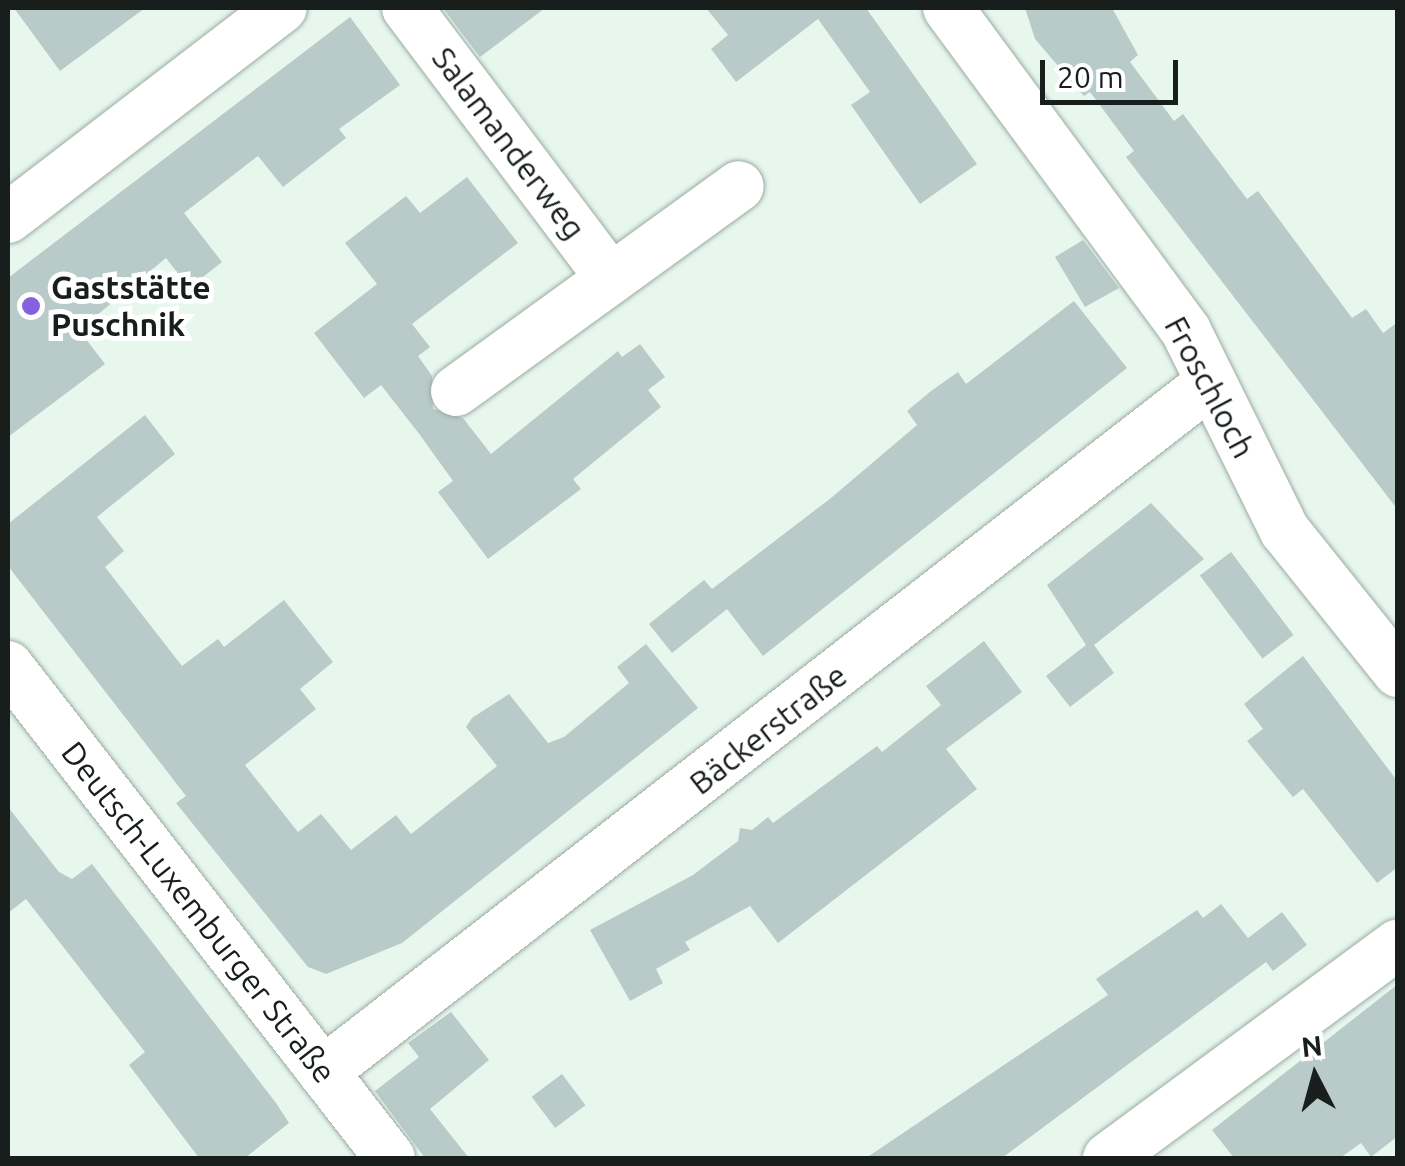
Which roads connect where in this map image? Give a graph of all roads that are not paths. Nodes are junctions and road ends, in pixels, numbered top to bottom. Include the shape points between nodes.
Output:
1 (282, 8) edge
2 (407, 8) edge
3 (948, 8) edge
4 (740, 186) dead end
5 (8, 218) edge
6 (611, 279) junction
7 (1210, 383) junction
8 (456, 391) dead end
9 (8, 666) edge
10 (1398, 672) edge
11 (1398, 944) edge
12 (323, 1072) junction
13 (1165, 1143) edge
14 (390, 1158) edge
15 (1108, 1158) edge

1 - 5 street
2 - 6 street, Salamanderweg
3 - 7 street, Froschloch via 1186,331
4 - 6 street
6 - 8 street
7 - 10 street, Froschloch via 1286,531
7 - 12 street, Bäckerstraße
9 - 12 street, Deutsch-Luxemburger Straße
11 - 13 street
12 - 14 street, Deutsch-Luxemburger Straße
13 - 15 street

